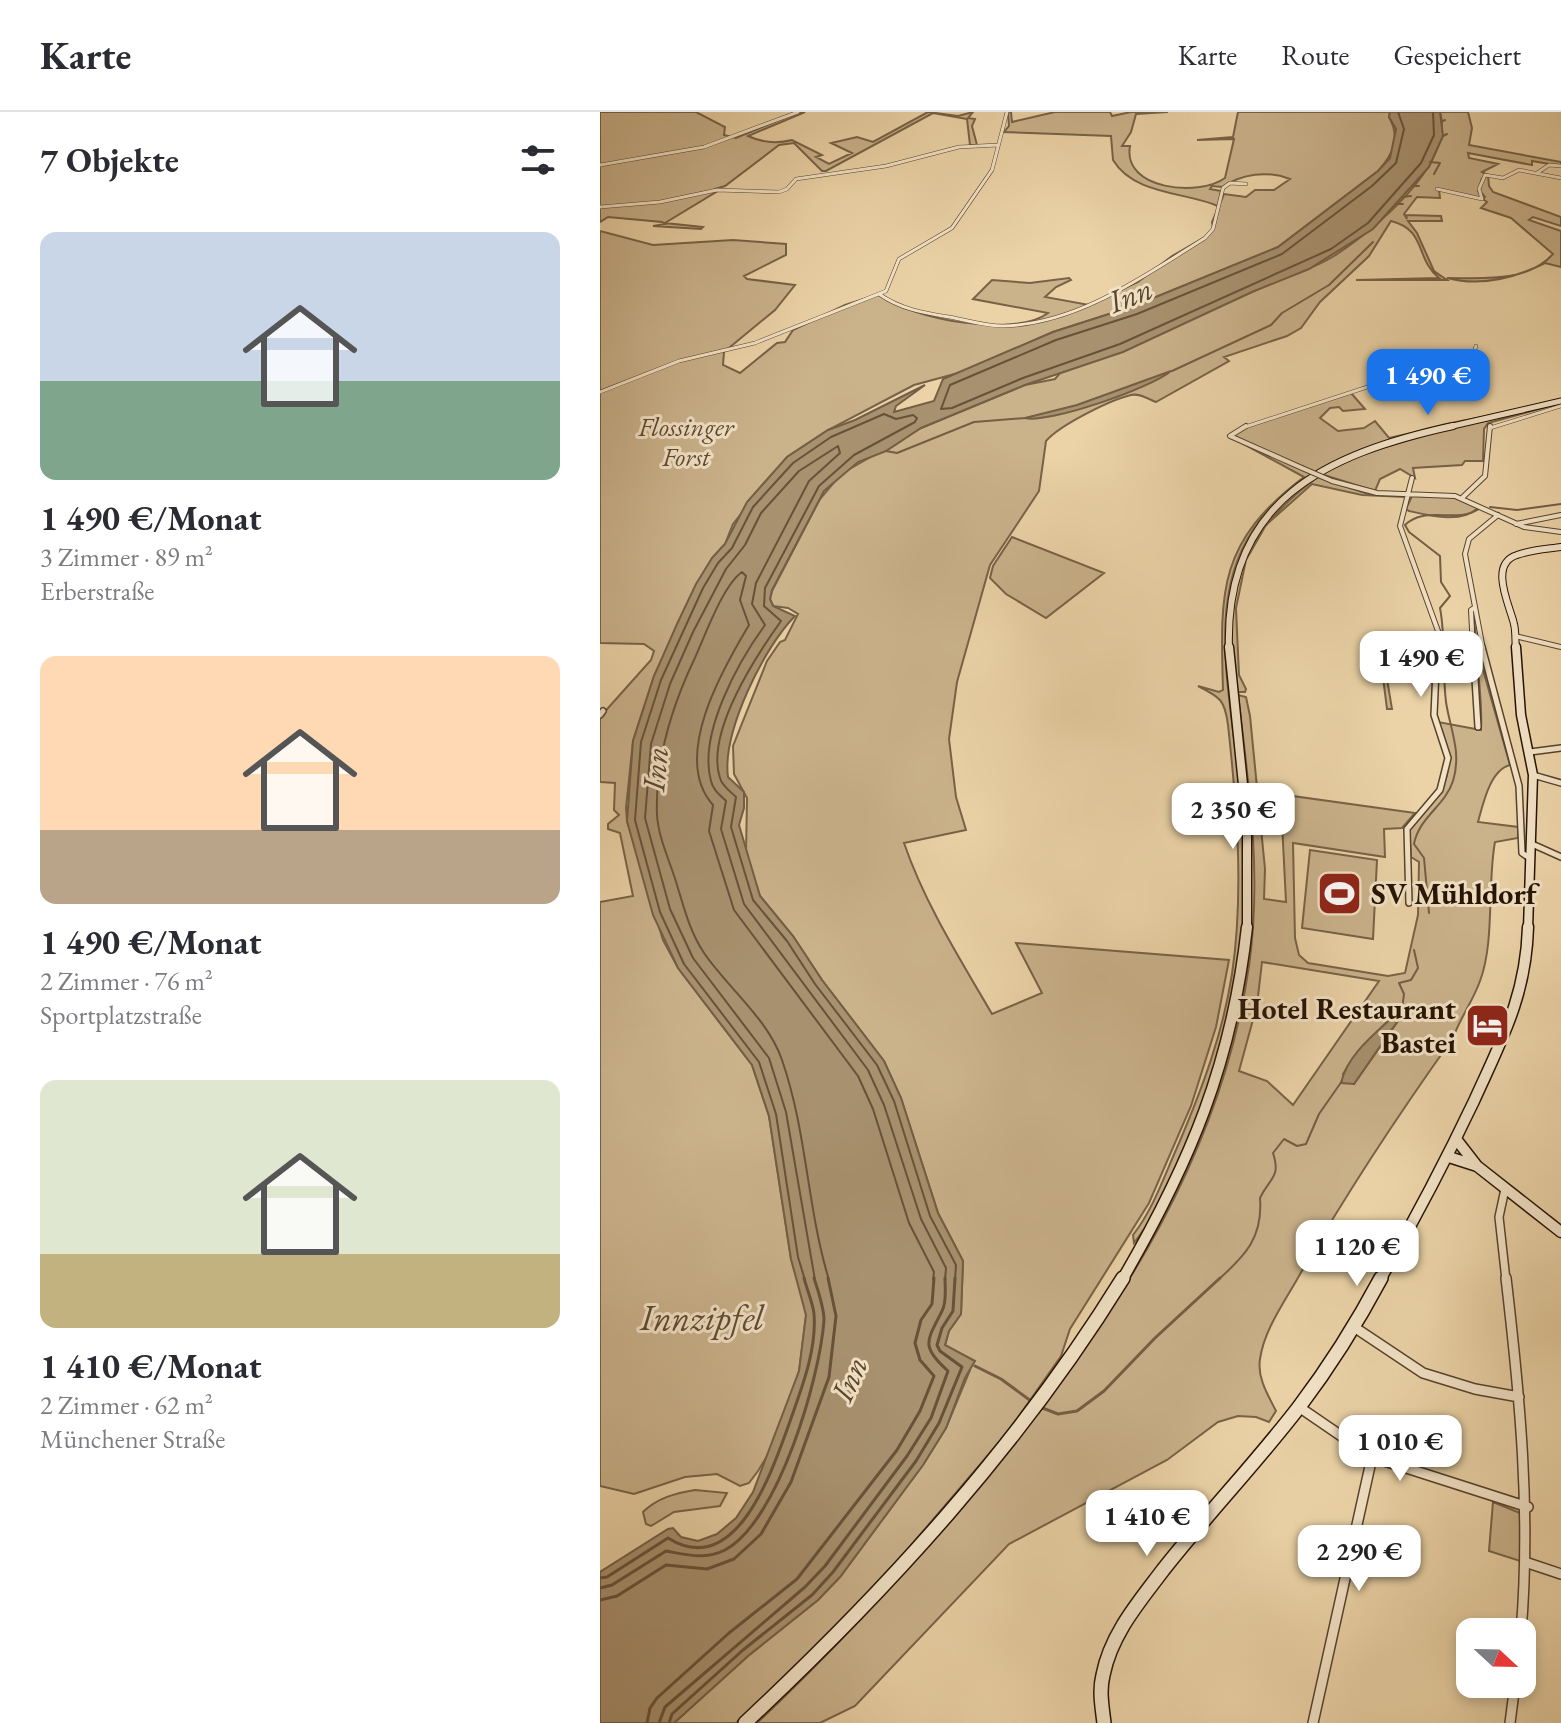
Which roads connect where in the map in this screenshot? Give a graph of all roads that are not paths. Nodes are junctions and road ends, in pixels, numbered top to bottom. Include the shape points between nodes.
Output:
1 (798, 112) edge
2 (1007, 112) edge
3 (998, 145) junction
4 (600, 165) edge
5 (1561, 166) edge
6 (1537, 173) junction
7 (1561, 178) edge
8 (1246, 184) dead end
9 (1437, 189) dead end
10 (600, 207) edge
11 (879, 294) junction
12 (1476, 346) dead end
13 (600, 392) edge
14 (1561, 404) edge
15 (1412, 478) dead end
16 (1410, 494) junction
17 (1463, 497) junction
18 (1498, 515) junction
19 (1561, 515) edge
20 (1516, 524) junction
21 (1561, 532) edge
22 (1561, 547) edge
23 (1474, 608) junction
24 (1515, 636) junction
25 (1561, 647) edge
26 (1471, 657) junction
27 (1439, 660) junction
28 (1478, 727) dead end
29 (1561, 748) edge
30 (1530, 752) junction
31 (1533, 775) junction
32 (1561, 783) edge
33 (1532, 844) junction
34 (1561, 857) edge
35 (1531, 859) junction
36 (1409, 903) dead end
37 (1456, 1139) junction
38 (1449, 1157) junction
39 (1477, 1166) junction
40 (1505, 1189) junction
41 (1561, 1232) edge
42 (1354, 1327) junction
43 (1519, 1397) junction
44 (1299, 1407) junction
45 (1372, 1457) junction
46 (1528, 1507) junction
47 (1528, 1563) junction
48 (1561, 1574) edge
49 (1522, 1618) edge
50 (1513, 1698) edge
51 (745, 1723) edge
52 (1104, 1723) edge
53 (1313, 1723) edge
54 (1510, 1723) edge

1 - 4 street via 704,147
2 - 3 street
3 - 10 street via 959,147 886,166 796,179 779,192 717,190
3 - 11 street via 992,170 952,228 903,256 890,288
5 - 6 street via 1549,165
6 - 7 street
6 - 9 street via 1485,175 1479,189 1482,199
8 - 11 street via 1224,186 1213,229 1205,238 1140,280 1072,311 1002,326 911,310
11 - 13 street via 755,343 679,361
12 - 16 street, bridge via 1474,352 1243,427 1230,436 1332,481 1370,492
14 - 17 street via 1490,426 1485,476
14 - 51 main road via 1405,437 1337,463 1280,502 1246,546 1234,574 1228,613 1250,870 1246,946 1235,1015 1211,1099 1178,1177 1135,1260 1032,1411 919,1549
15 - 16 street
16 - 17 street
16 - 27 street via 1400,526 1438,631
17 - 18 street
18 - 20 street
18 - 23 street via 1466,544
19 - 20 street
20 - 21 street
22 - 24 main road via 1520,552 1507,561 1503,591
23 - 26 street
23 - 35 street via 1519,786 1523,855
24 - 25 street
24 - 30 main road via 1521,715
26 - 27 street
26 - 28 street via 1478,681
27 - 36 street via 1434,715 1448,758 1440,790 1407,829
29 - 30 street
30 - 31 main road
31 - 32 street
31 - 33 main road
33 - 34 street
33 - 35 main road
35 - 37 main road via 1524,988
37 - 38 main road
37 - 39 main road
38 - 39 main road
38 - 42 main road
39 - 40 main road
40 - 41 main road
40 - 43 street via 1499,1217
42 - 43 street via 1423,1373
42 - 44 main road
43 - 46 street
44 - 45 street
44 - 52 main road via 1130,1613 1103,1672
45 - 46 street
45 - 53 street
46 - 47 street
47 - 48 street
47 - 49 street
50 - 54 street

